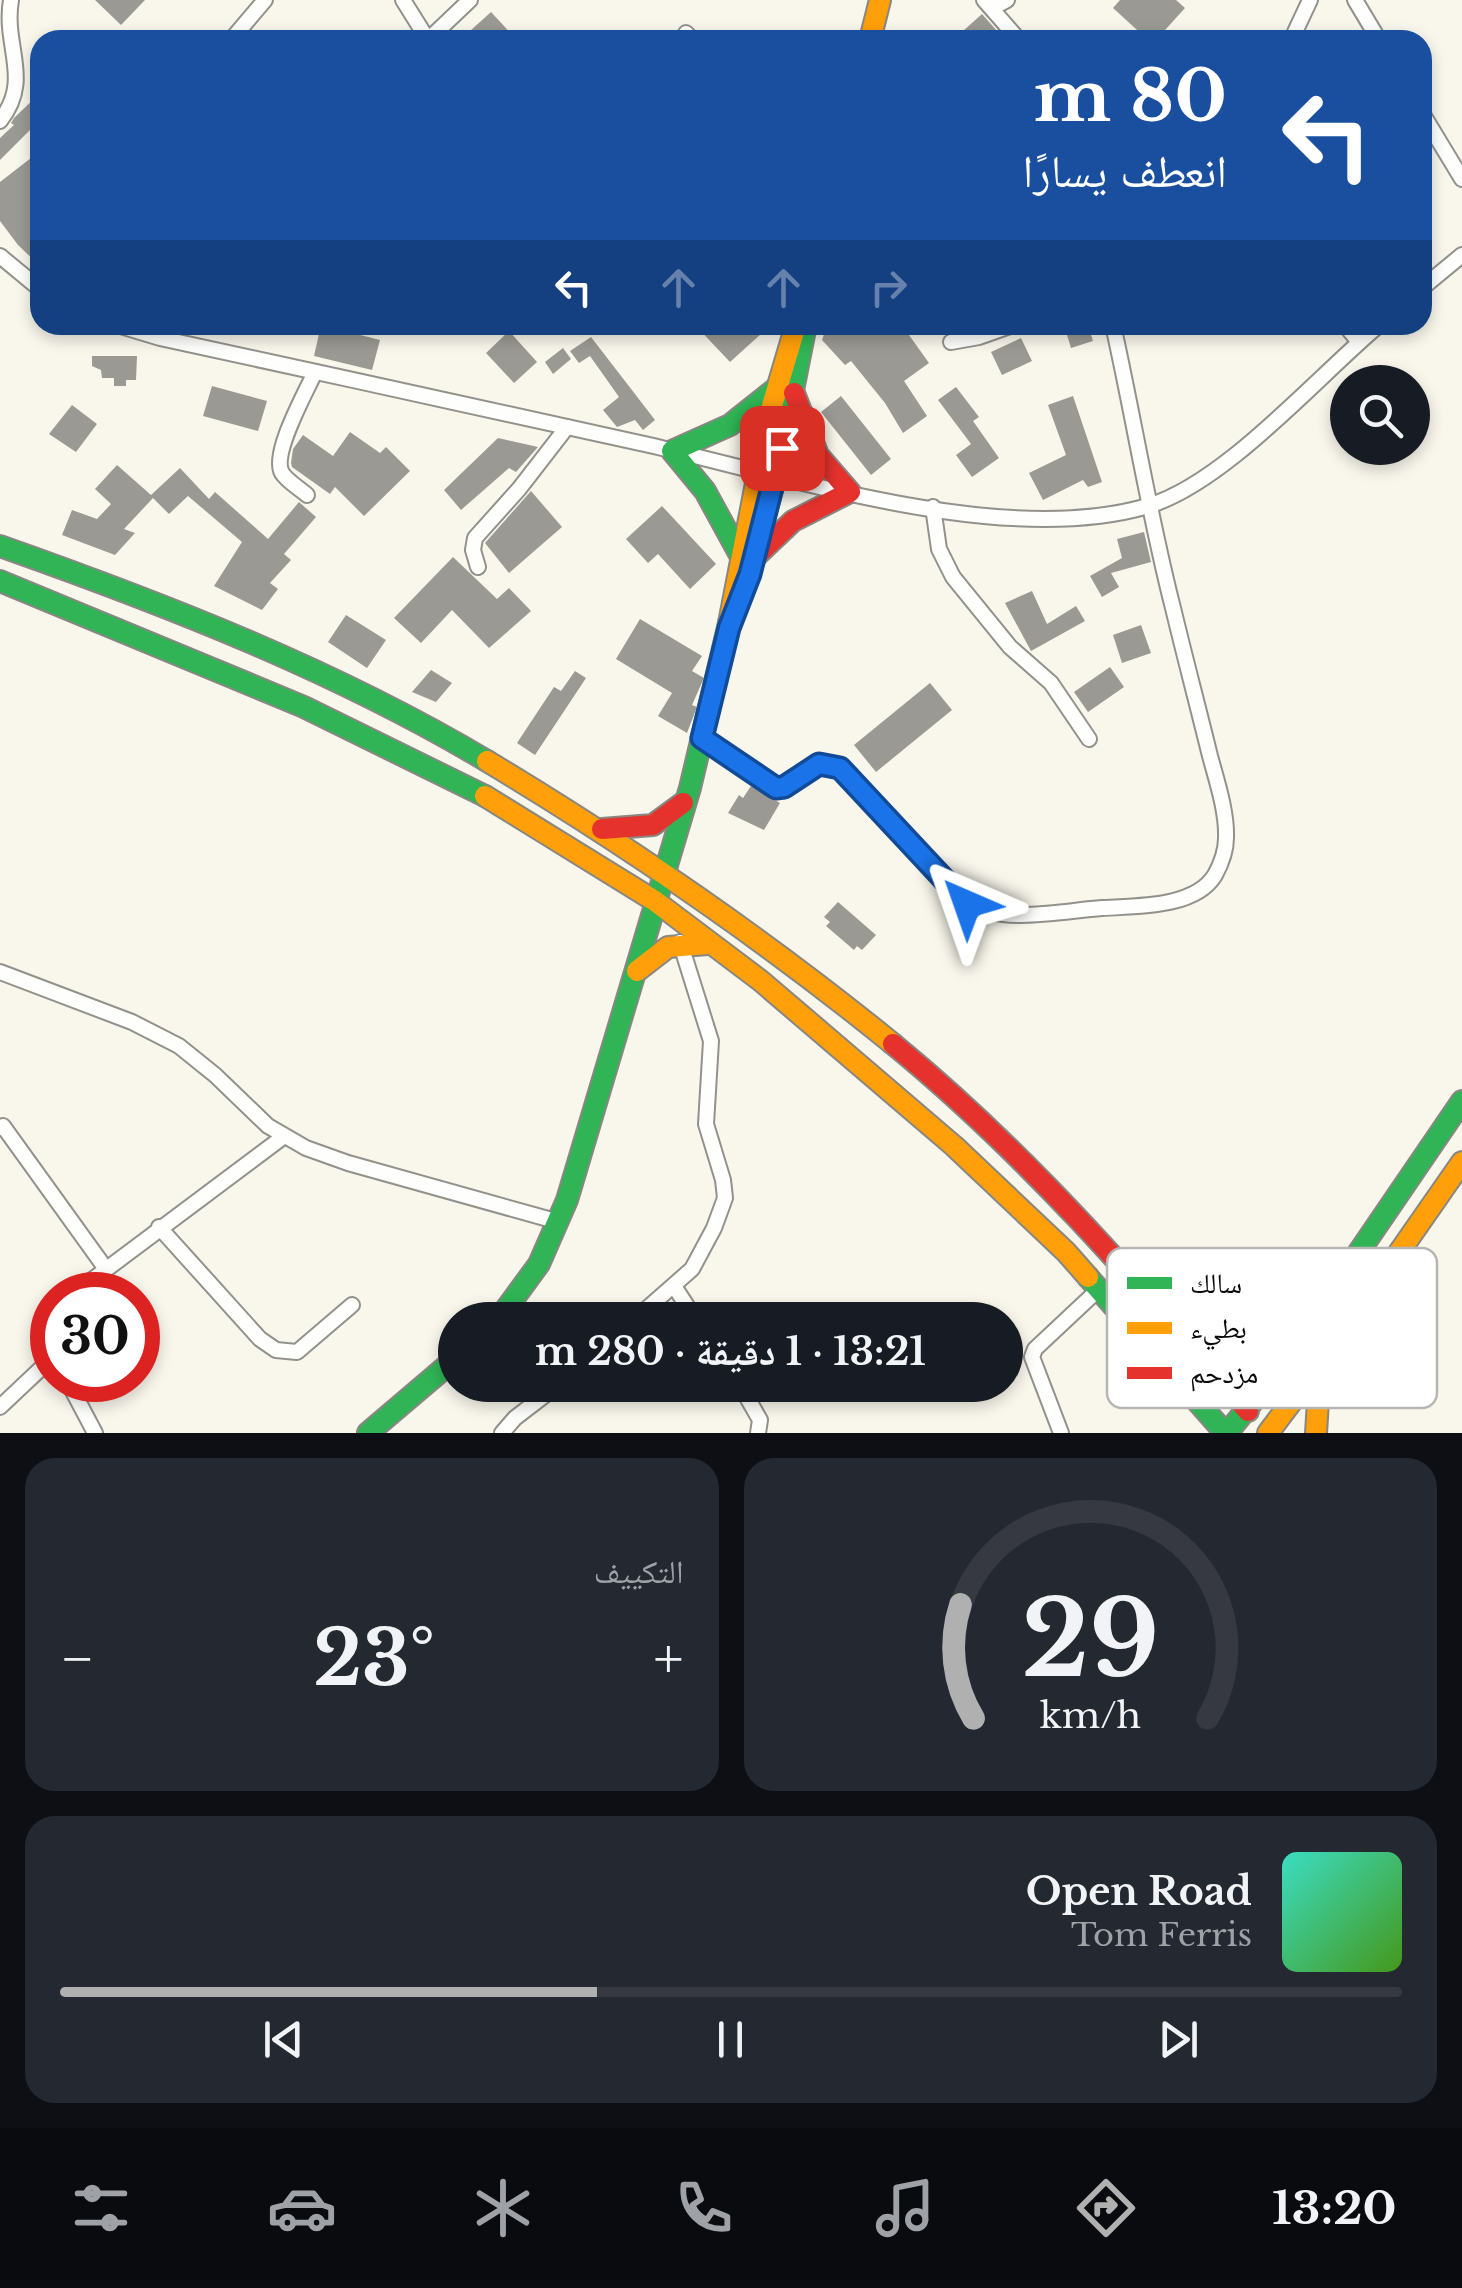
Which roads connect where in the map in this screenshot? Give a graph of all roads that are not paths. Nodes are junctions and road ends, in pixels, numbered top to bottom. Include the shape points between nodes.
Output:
1 (11, 0) edge
2 (266, 0) edge
3 (404, 0) edge
4 (470, 0) edge
5 (880, 0) edge
6 (1008, 0) edge
7 (1310, 0) edge
8 (1355, 0) edge
9 (988, 4) edge
10 (239, 30) edge
11 (422, 30) edge
12 (438, 30) edge
13 (872, 30) edge
14 (1010, 30) edge
15 (1296, 30) edge
16 (1373, 30) edge
17 (0, 121) edge
18 (1432, 130) edge
19 (1462, 180) edge
20 (1462, 255) edge
21 (0, 256) edge
22 (1432, 280) edge
23 (30, 281) edge
24 (150, 335) edge
25 (794, 335) edge
26 (803, 335) edge
27 (984, 335) edge
28 (1115, 335) edge
29 (1354, 335) edge
30 (1368, 335) edge
31 (951, 342) dead end
32 (1360, 342) junction
33 (315, 372) junction
34 (786, 389) junction
35 (567, 427) junction
36 (672, 451) junction
37 (767, 474) junction
38 (850, 492) junction
39 (307, 495) dead end
40 (1148, 506) junction
41 (934, 507) junction
42 (0, 546) edge
43 (747, 556) junction
44 (478, 567) dead end
45 (0, 581) edge
46 (702, 738) junction
47 (1089, 739) dead end
48 (684, 802) junction
49 (602, 830) junction
50 (664, 870) junction
51 (654, 901) junction
52 (680, 942) junction
53 (711, 945) junction
54 (0, 972) edge
55 (636, 972) junction
56 (1462, 1101) edge
57 (0, 1128) edge
58 (283, 1136) junction
59 (1462, 1162) edge
60 (559, 1222) junction
61 (159, 1227) junction
62 (1107, 1248) edge
63 (1363, 1248) edge
64 (1402, 1248) edge
65 (106, 1268) junction
66 (101, 1272) edge
67 (674, 1286) junction
68 (1100, 1289) junction
69 (1107, 1297) edge
70 (515, 1302) edge
71 (655, 1302) edge
72 (684, 1302) edge
73 (352, 1305) dead end
74 (438, 1373) edge
75 (30, 1379) edge
76 (78, 1402) edge
77 (536, 1402) edge
78 (750, 1402) edge
79 (0, 1407) edge
80 (1204, 1408) edge
81 (1286, 1408) edge
82 (1318, 1408) edge
83 (1248, 1410) joint
84 (94, 1433) edge
85 (368, 1433) edge
86 (502, 1433) edge
87 (758, 1433) edge
88 (1061, 1433) edge
89 (1226, 1433) edge
90 (1267, 1433) edge
91 (1316, 1433) edge

1 - 17 street via 17,89
2 - 10 street
3 - 11 street
4 - 12 street
5 - 13 main road
6 - 9 street
7 - 15 street
8 - 16 street
9 - 14 street
18 - 19 street
20 - 22 street
21 - 23 street
24 - 33 street
25 - 34 main road
26 - 34 main road
27 - 31 street
28 - 40 street
29 - 32 street
30 - 32 street
32 - 40 street via 1243,447 1177,494
33 - 35 street
33 - 39 street via 278,462
34 - 36 main road via 730,427
34 - 37 main road
34 - 38 main road via 818,455
35 - 36 street
35 - 44 street via 475,538
36 - 37 street
36 - 43 main road
37 - 38 street
37 - 43 main road
38 - 41 street
38 - 43 main road via 793,521
40 - 41 street via 1038,520
40 - 46 street via 1226,838 1219,866 1203,889 1135,906 977,910 840,768 819,764 776,788
41 - 47 street via 939,549 971,604 1051,682
42 - 49 main road via 217,626 471,750
43 - 46 main road
45 - 51 main road via 304,707 486,796
46 - 48 main road
48 - 49 main road via 653,825
48 - 50 main road
49 - 50 main road
50 - 51 main road
50 - 62 main road via 911,1059
51 - 53 main road
51 - 55 main road
52 - 53 main road
52 - 55 main road via 656,952
52 - 67 street via 711,1041 706,1124 725,1198 692,1269
53 - 68 main road via 954,1146
54 - 58 street via 179,1046
55 - 60 main road
56 - 63 main road
57 - 65 street
58 - 60 street via 348,1163
58 - 61 street
59 - 64 main road
60 - 70 main road via 543,1263
61 - 65 street
61 - 73 street via 276,1350 297,1352
65 - 66 street
67 - 71 street
67 - 72 street
68 - 69 main road
68 - 88 street via 1032,1357
74 - 85 main road
75 - 79 street
76 - 84 street
77 - 86 street
78 - 87 street via 760,1420
80 - 89 main road
81 - 90 main road
82 - 91 main road
83 - 89 main road
83 - 90 main road

